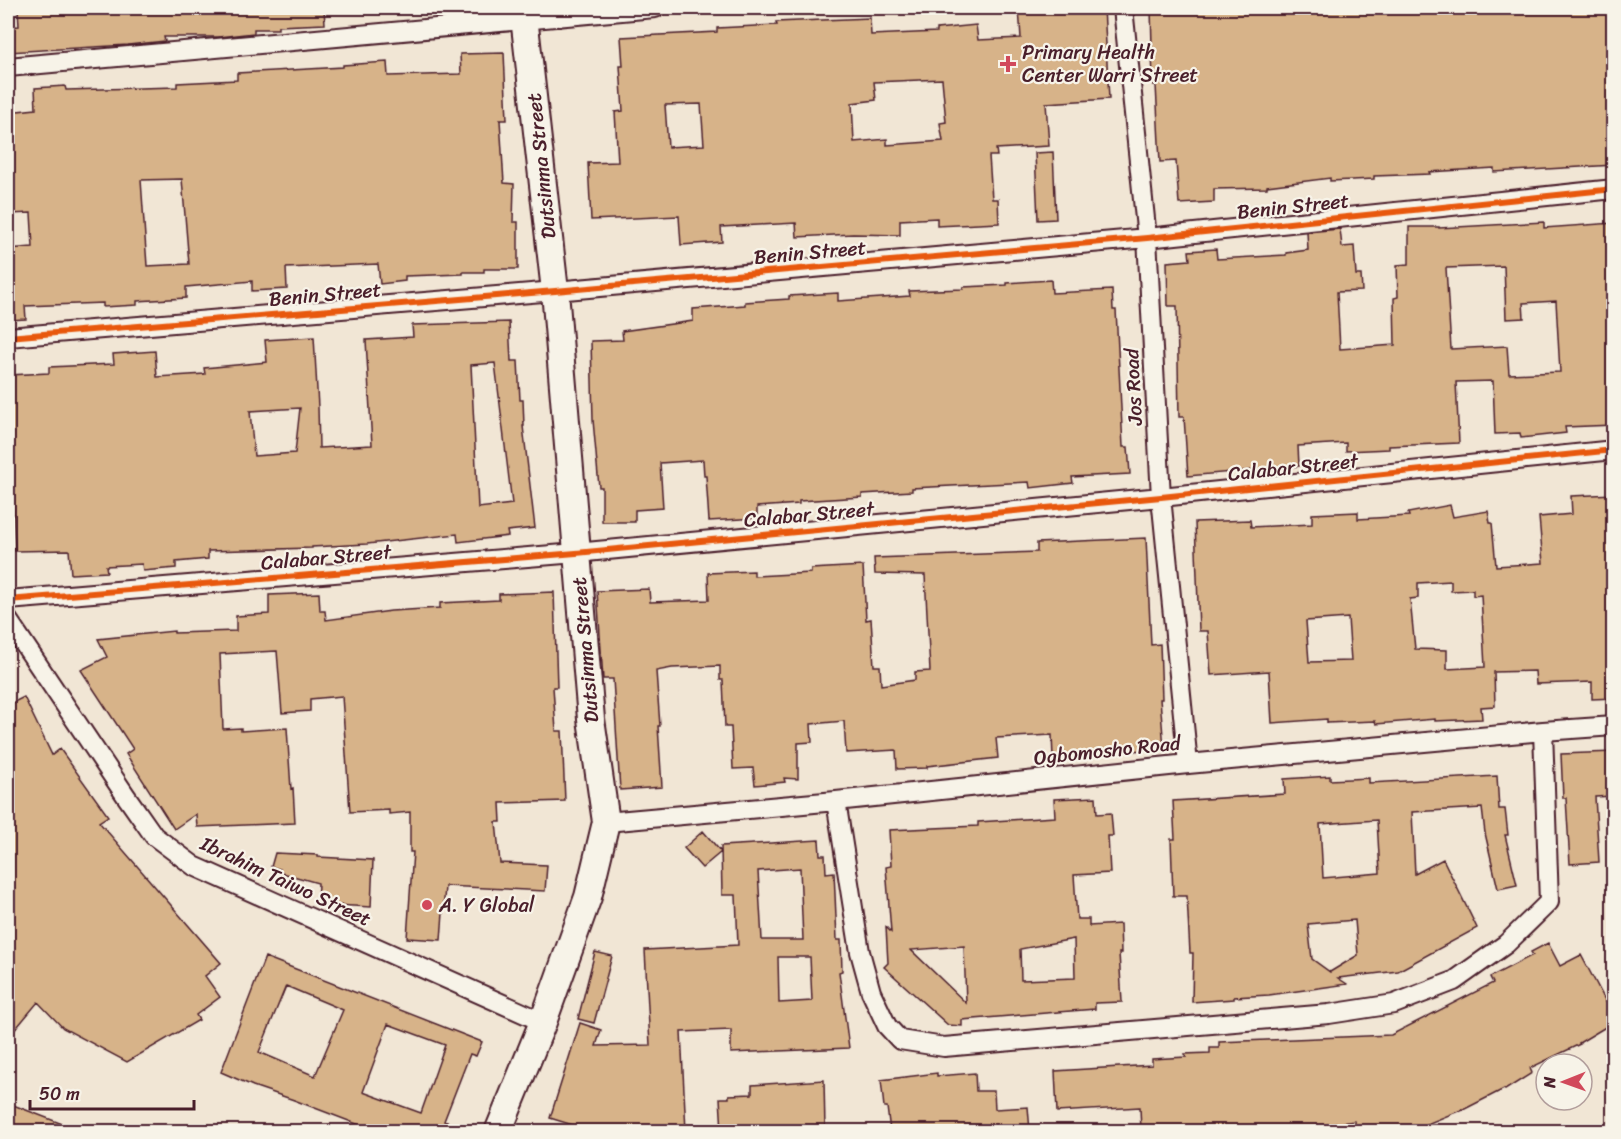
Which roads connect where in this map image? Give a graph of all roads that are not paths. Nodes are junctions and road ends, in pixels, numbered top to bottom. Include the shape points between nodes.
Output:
1 (655, 8) edge
2 (1123, 8) edge
3 (523, 14) edge
4 (8, 67) edge
5 (1614, 189) edge
6 (1147, 238) junction
7 (555, 291) junction
8 (8, 337) edge
9 (1614, 450) edge
10 (1161, 497) junction
11 (576, 553) junction
12 (8, 600) edge
13 (8, 620) edge
14 (1614, 726) edge
15 (1543, 731) junction
16 (1188, 764) junction
17 (836, 801) junction
18 (606, 822) junction
19 (543, 1022) junction
20 (498, 1131) edge

1 - 3 street
2 - 6 street, Jos Road
3 - 4 street
3 - 7 street, Dutsinma Street
5 - 6 street, Benin Street
6 - 7 street, Benin Street
6 - 10 street, Jos Road
7 - 8 street, Benin Street
7 - 11 street, Dutsinma Street
9 - 10 street, Calabar Street
10 - 11 street, Calabar Street
10 - 16 street, Jos Road
11 - 12 street, Calabar Street
11 - 18 street, Dutsinma Street via 591,719
13 - 19 street, Ibrahim Taiwo Street via 154,836 194,866
14 - 15 street, Ogbomosho Road
15 - 16 street, Ogbomosho Road
15 - 17 street via 1549,902 1506,944 1455,981 1394,1004 1329,1014 944,1047 900,1040 887,1026 871,992 860,952
16 - 17 street, Ogbomosho Road
17 - 18 street, Ogbomosho Road
18 - 19 street, Dutsinma Street via 588,897
19 - 20 street, Dutsinma Street

